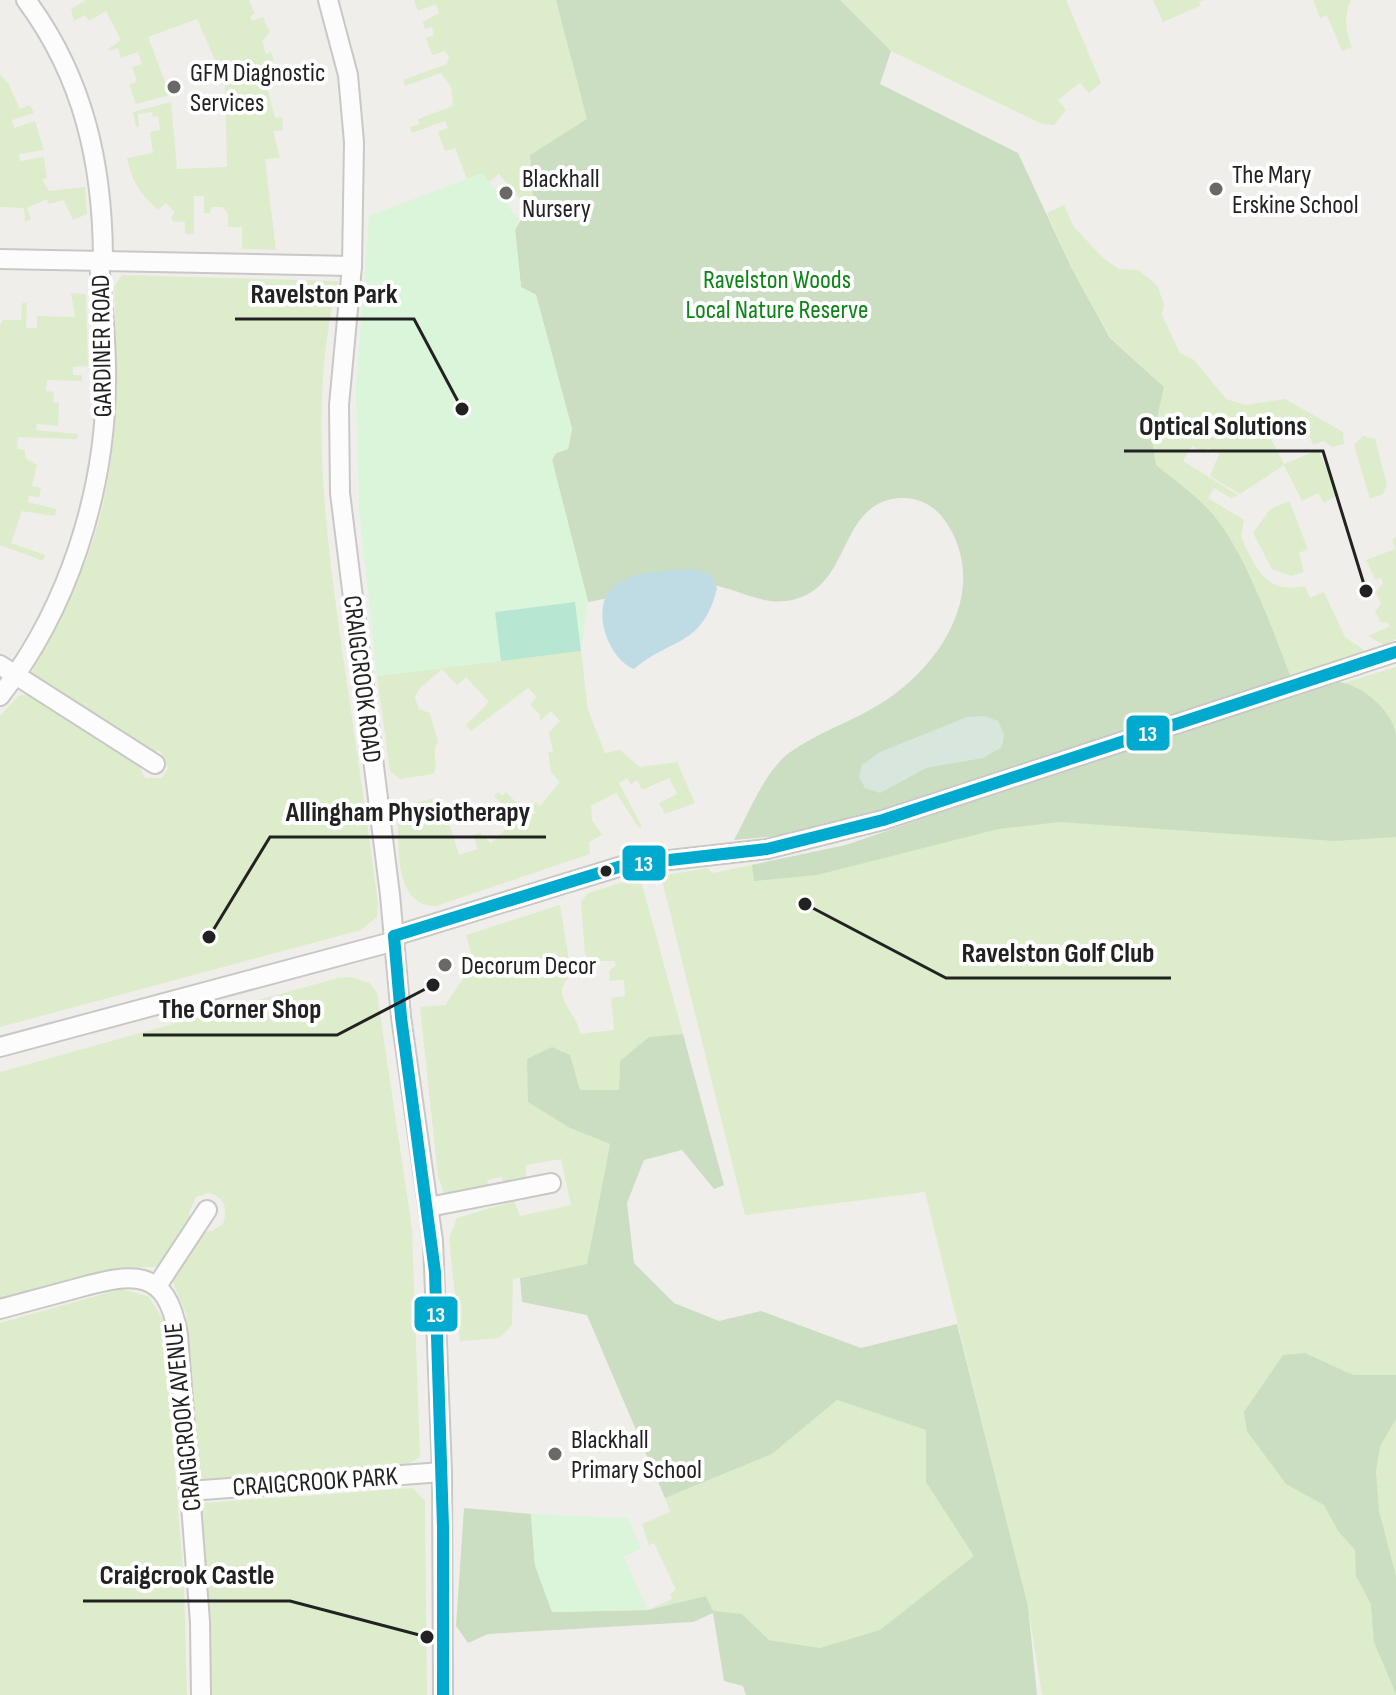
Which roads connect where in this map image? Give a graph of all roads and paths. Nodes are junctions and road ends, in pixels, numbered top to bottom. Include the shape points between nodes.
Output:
1 (26, 0) edge
2 (328, 0) edge
3 (0, 259) edge
4 (101, 261) junction
5 (352, 266) junction
6 (1396, 652) edge
7 (8, 670) edge
8 (0, 696) edge
9 (155, 764) dead end
10 (394, 939) junction
11 (0, 1047) edge
12 (551, 1183) dead end
13 (429, 1207) junction
14 (207, 1210) dead end
15 (157, 1286) junction
16 (0, 1309) edge
17 (442, 1472) junction
18 (189, 1491) junction
19 (201, 1695) edge
20 (443, 1695) edge

1 - 4 street, GARDINER ROAD via 61,56 87,121 100,187
2 - 5 street, CRAIGCROOK ROAD via 351,95
3 - 4 street
4 - 5 street
4 - 7 street, GARDINER ROAD via 107,380 99,467 64,584
5 - 10 street, CRAIGCROOK ROAD via 339,405 340,493
6 - 10 street via 883,820 767,849 604,870
7 - 8 street, GARDINER ROAD
7 - 9 street
10 - 11 street
10 - 13 street, CRAIGCROOK ROAD
12 - 13 street
13 - 17 street, CRAIGCROOK ROAD
14 - 15 street
15 - 16 street via 141,1278 119,1277
15 - 18 street, CRAIGCROOK AVENUE via 178,1335
17 - 18 street, CRAIGCROOK PARK
17 - 20 street, CRAIGCROOK ROAD
18 - 19 street, CRAIGCROOK AVENUE

